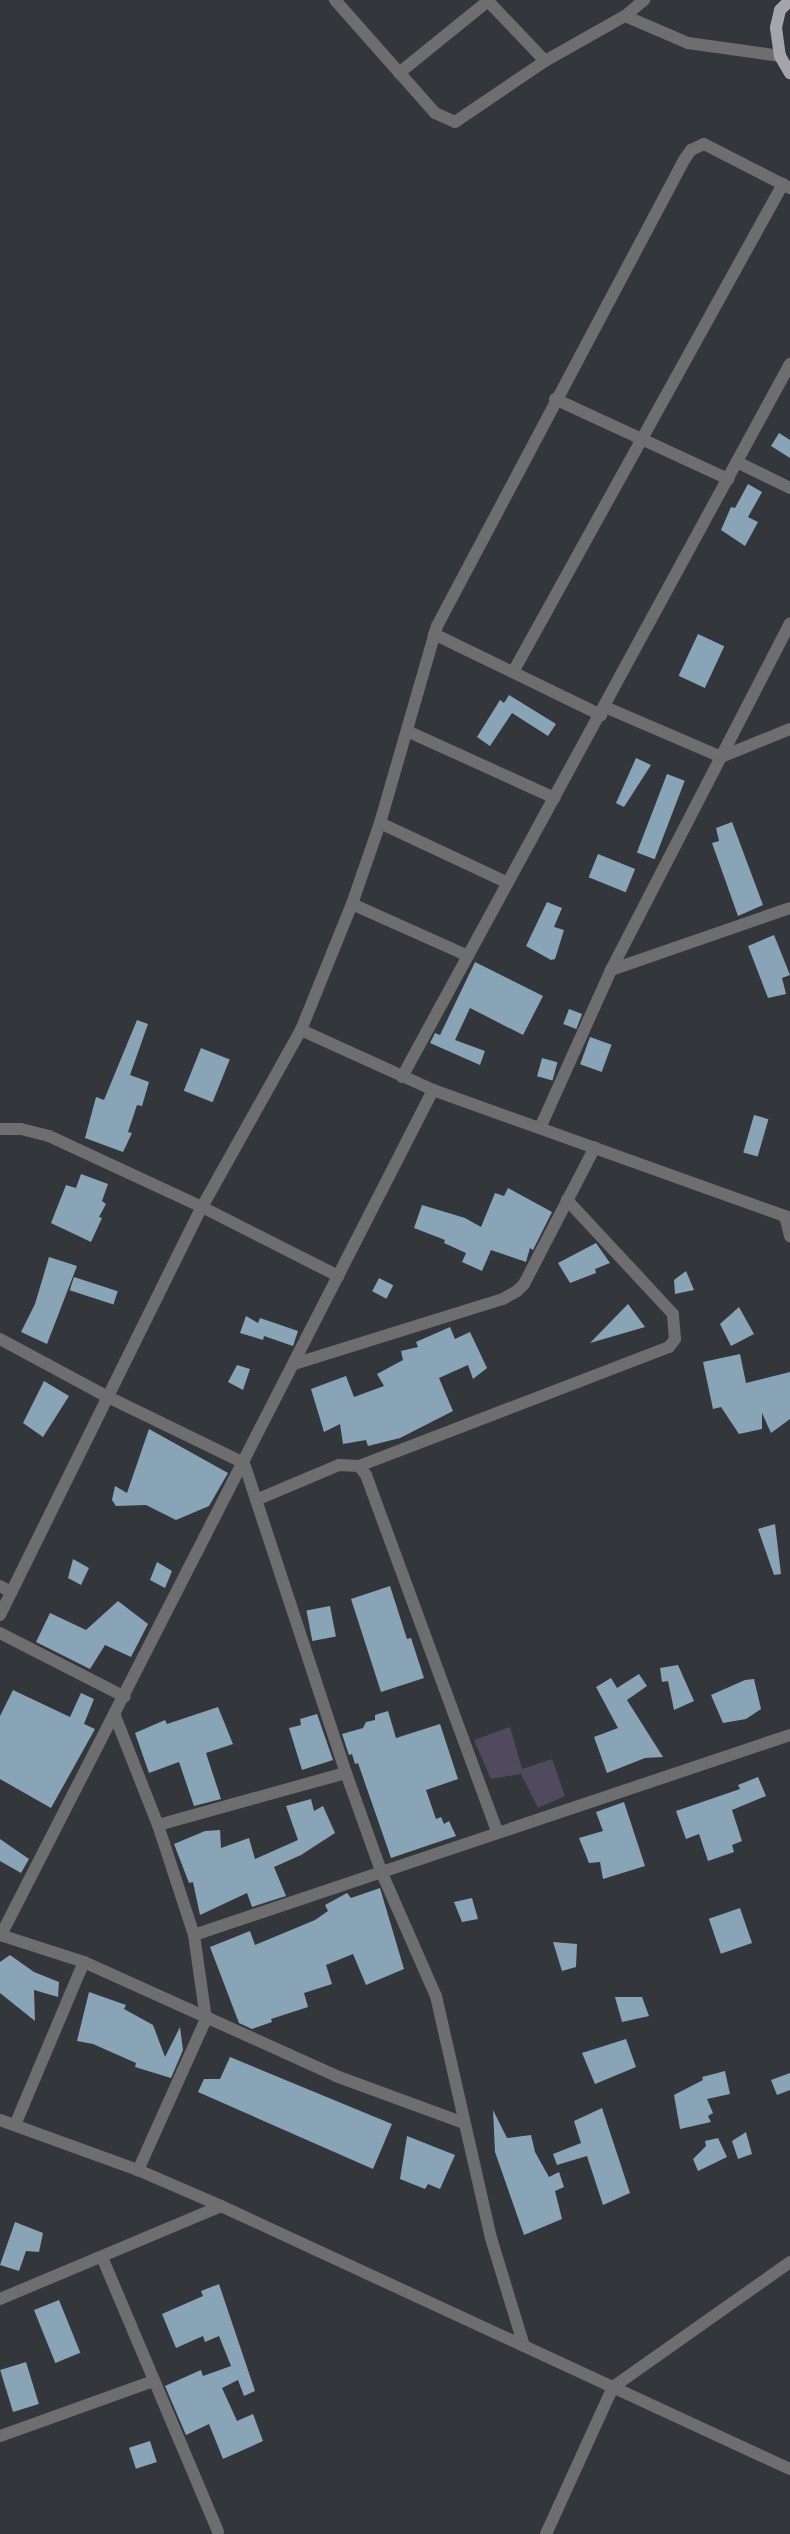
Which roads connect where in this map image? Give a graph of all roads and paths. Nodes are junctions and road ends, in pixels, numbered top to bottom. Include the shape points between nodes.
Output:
1 (335, 0) edge
2 (644, 0) edge
3 (790, 0) edge
4 (487, 1) edge
5 (625, 16) junction
6 (780, 56) junction
7 (545, 61) junction
8 (399, 73) junction
9 (790, 73) edge
10 (786, 186) edge
11 (790, 364) edge
12 (555, 399) junction
13 (641, 440) junction
14 (736, 462) junction
15 (728, 478) junction
16 (790, 488) edge
17 (790, 623) edge
18 (434, 634) junction
19 (513, 672) junction
20 (603, 711) junction
21 (790, 729) edge
22 (407, 731) junction
23 (721, 757) junction
24 (555, 798) junction
25 (380, 823) junction
26 (508, 883) junction
27 (352, 904) junction
28 (790, 908) edge
29 (468, 956) junction
30 (611, 970) junction
31 (301, 1030) junction
32 (402, 1077) junction
33 (433, 1090) junction
34 (540, 1128) junction
35 (0, 1129) edge
36 (595, 1147) junction
37 (568, 1200) junction
38 (202, 1207) junction
39 (787, 1217) edge
40 (790, 1236) edge
41 (338, 1276) junction
42 (0, 1339) edge
43 (294, 1364) junction
44 (106, 1396) junction
45 (244, 1463) junction
46 (359, 1466) junction
47 (256, 1500) junction
48 (6, 1589) edge
49 (0, 1615) edge
50 (0, 1633) edge
51 (125, 1696) junction
52 (115, 1716) junction
53 (790, 1735) edge
54 (346, 1773) junction
55 (158, 1825) junction
56 (496, 1832) junction
57 (381, 1871) junction
58 (194, 1934) junction
59 (1, 1935) edge
60 (84, 1962) junction
61 (206, 2019) junction
62 (0, 2120) edge
63 (464, 2123) junction
64 (15, 2125) junction
65 (138, 2170) junction
66 (222, 2206) junction
67 (102, 2257) junction
68 (790, 2262) edge
69 (0, 2299) edge
70 (524, 2346) junction
71 (154, 2381) junction
72 (613, 2387) junction
73 (0, 2436) edge
74 (790, 2469) edge
75 (216, 2533) edge
76 (545, 2534) edge

1 - 8 street
2 - 5 street
3 - 6 main road via 780,10 776,28
4 - 7 street
4 - 8 street
5 - 6 street via 688,43
5 - 7 street
6 - 9 main road
7 - 8 street via 455,122 435,113
10 - 12 street via 704,144 691,150
10 - 13 street
11 - 14 street
12 - 13 street
12 - 18 street
13 - 15 street
13 - 19 street
14 - 15 street
14 - 16 street
15 - 20 street
17 - 23 street
18 - 19 street
18 - 22 street
19 - 20 street
20 - 23 street
20 - 24 street
21 - 23 street
22 - 24 street
22 - 25 street
23 - 30 street
24 - 26 street
25 - 26 street
25 - 27 street
26 - 29 street
27 - 29 street
27 - 31 street
28 - 30 street
29 - 32 street
30 - 34 street
31 - 32 street
31 - 38 street
32 - 33 street
33 - 34 street
33 - 41 street
34 - 36 street
35 - 38 street via 36,1131
36 - 37 street
36 - 39 street
37 - 43 street via 524,1284 517,1291 503,1299
37 - 46 street via 673,1314 675,1339 670,1347
38 - 41 street
38 - 44 street
39 - 40 street
41 - 43 street
42 - 44 street
43 - 45 street
44 - 45 street
44 - 48 street
45 - 47 street
45 - 51 street
46 - 47 street via 339,1465
46 - 56 street via 366,1475
47 - 54 street
48 - 49 street
50 - 51 street
51 - 52 street
52 - 55 street
52 - 59 street
53 - 56 street
54 - 55 street
54 - 57 street
55 - 58 street
56 - 57 street
57 - 58 street
57 - 63 street via 436,1996
58 - 61 street
59 - 60 street
60 - 61 street
60 - 64 street
61 - 63 street via 336,2076
61 - 65 street
62 - 64 street
63 - 70 street via 491,2238
64 - 65 street
65 - 66 street
66 - 67 street
66 - 70 street
67 - 69 street
67 - 71 street
68 - 72 street
70 - 72 street
71 - 73 street
71 - 75 street
72 - 74 street
72 - 76 street

